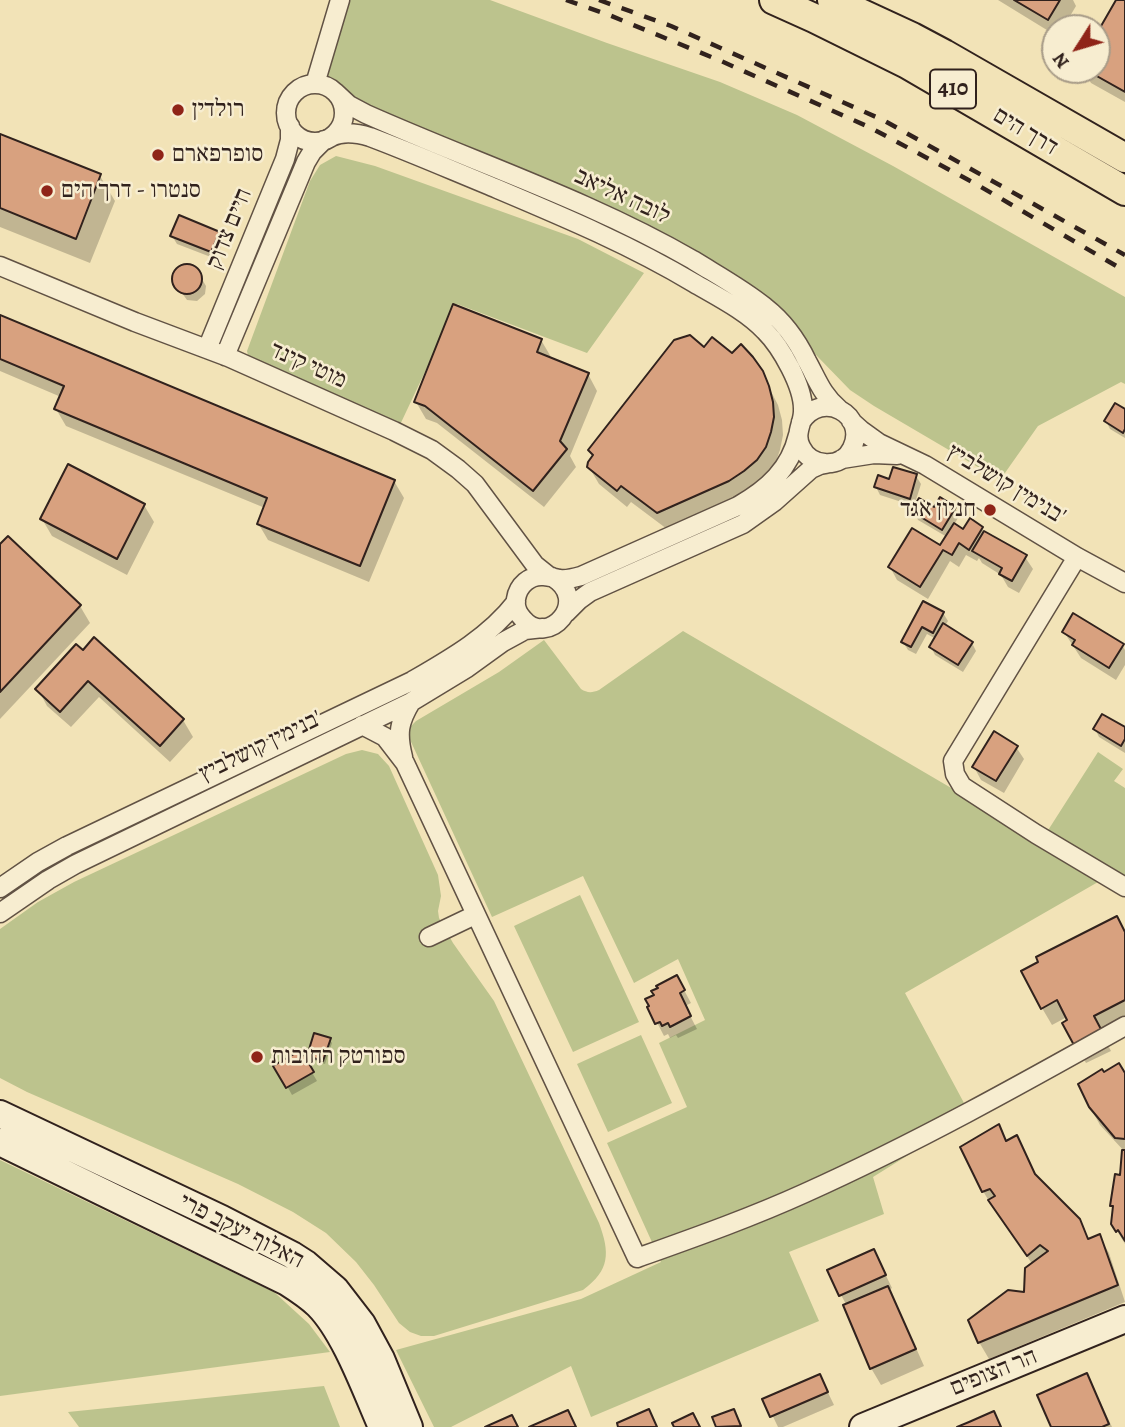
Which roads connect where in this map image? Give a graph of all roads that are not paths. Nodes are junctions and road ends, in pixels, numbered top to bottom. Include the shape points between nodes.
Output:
1 (340, 0) edge
2 (774, 0) edge
3 (832, 0) edge
4 (315, 84) junction
5 (335, 92) junction
6 (290, 126) junction
7 (327, 139) junction
8 (1125, 158) edge
9 (1125, 191) edge
10 (0, 266) edge
11 (207, 349) junction
12 (225, 356) junction
13 (844, 414) junction
14 (799, 429) junction
15 (908, 457) junction
16 (837, 461) junction
17 (1077, 557) junction
18 (551, 577) junction
19 (1125, 583) edge
20 (516, 602) junction
21 (566, 613) junction
22 (543, 628) junction
23 (411, 702) junction
24 (362, 724) junction
25 (405, 763) junction
26 (1125, 887) edge
27 (0, 888) edge
28 (0, 913) edge
29 (475, 915) junction
30 (429, 937) dead end
31 (1125, 1026) edge
32 (0, 1114) edge
33 (0, 1142) edge
34 (1125, 1319) edge
35 (382, 1427) edge
36 (409, 1427) edge
37 (863, 1427) edge

1 - 4 street
2 - 9 main road, דרך הים / 410 via 907,64
3 - 8 main road, דרך הים / 410 via 944,54
4 - 5 street
4 - 6 street via 292,96 287,113
5 - 7 street via 344,116 340,128
5 - 13 street, לובה אליאב via 371,117 594,209 713,273 783,324 822,392
6 - 7 street via 307,140
6 - 11 street, חיים צדוק via 285,159
7 - 12 street, חיים צדוק via 306,162
7 - 14 street, לובה אליאב via 349,133 375,139 588,227 707,291 758,324 774,342 788,363 804,407
10 - 11 street, מוטי קינד
11 - 12 street, מוטי קינד
12 - 18 street, מוטי קינד via 394,431 450,462 475,484 535,565
13 - 14 street via 827,406 815,409
13 - 15 street, בנימין קושלביץ' via 873,439
13 - 16 street via 854,428 855,440
14 - 16 street via 801,447 808,457 819,463
14 - 18 street via 783,470 738,506 584,575
15 - 16 street, בנימין קושלביץ' via 874,454
15 - 17 street, בנימין קושלביץ'
16 - 21 street, בנימין קושלביץ' via 811,470 743,524 590,592
17 - 19 street, בנימין קושלביץ'
17 - 26 street via 953,761 962,786
18 - 20 street via 535,576 525,582
18 - 21 street via 567,592
20 - 22 street via 525,622
20 - 27 street, בנימין קושלביץ' via 471,644 412,681 67,846
21 - 22 street via 557,624
22 - 23 street, בנימין קושלביץ' via 526,630 503,642
23 - 24 street, בנימין קושלביץ'
23 - 25 street via 400,722
24 - 25 street via 385,737
24 - 28 street, בנימין קושלביץ' via 76,864
25 - 29 street
29 - 30 street
29 - 31 street via 636,1258 757,1214 848,1173
32 - 36 street, האלוף יעקב פרי via 306,1264 362,1324
33 - 35 street, האלוף יעקב פרי via 288,1282 306,1295 335,1327
34 - 37 street, הר הצופים

